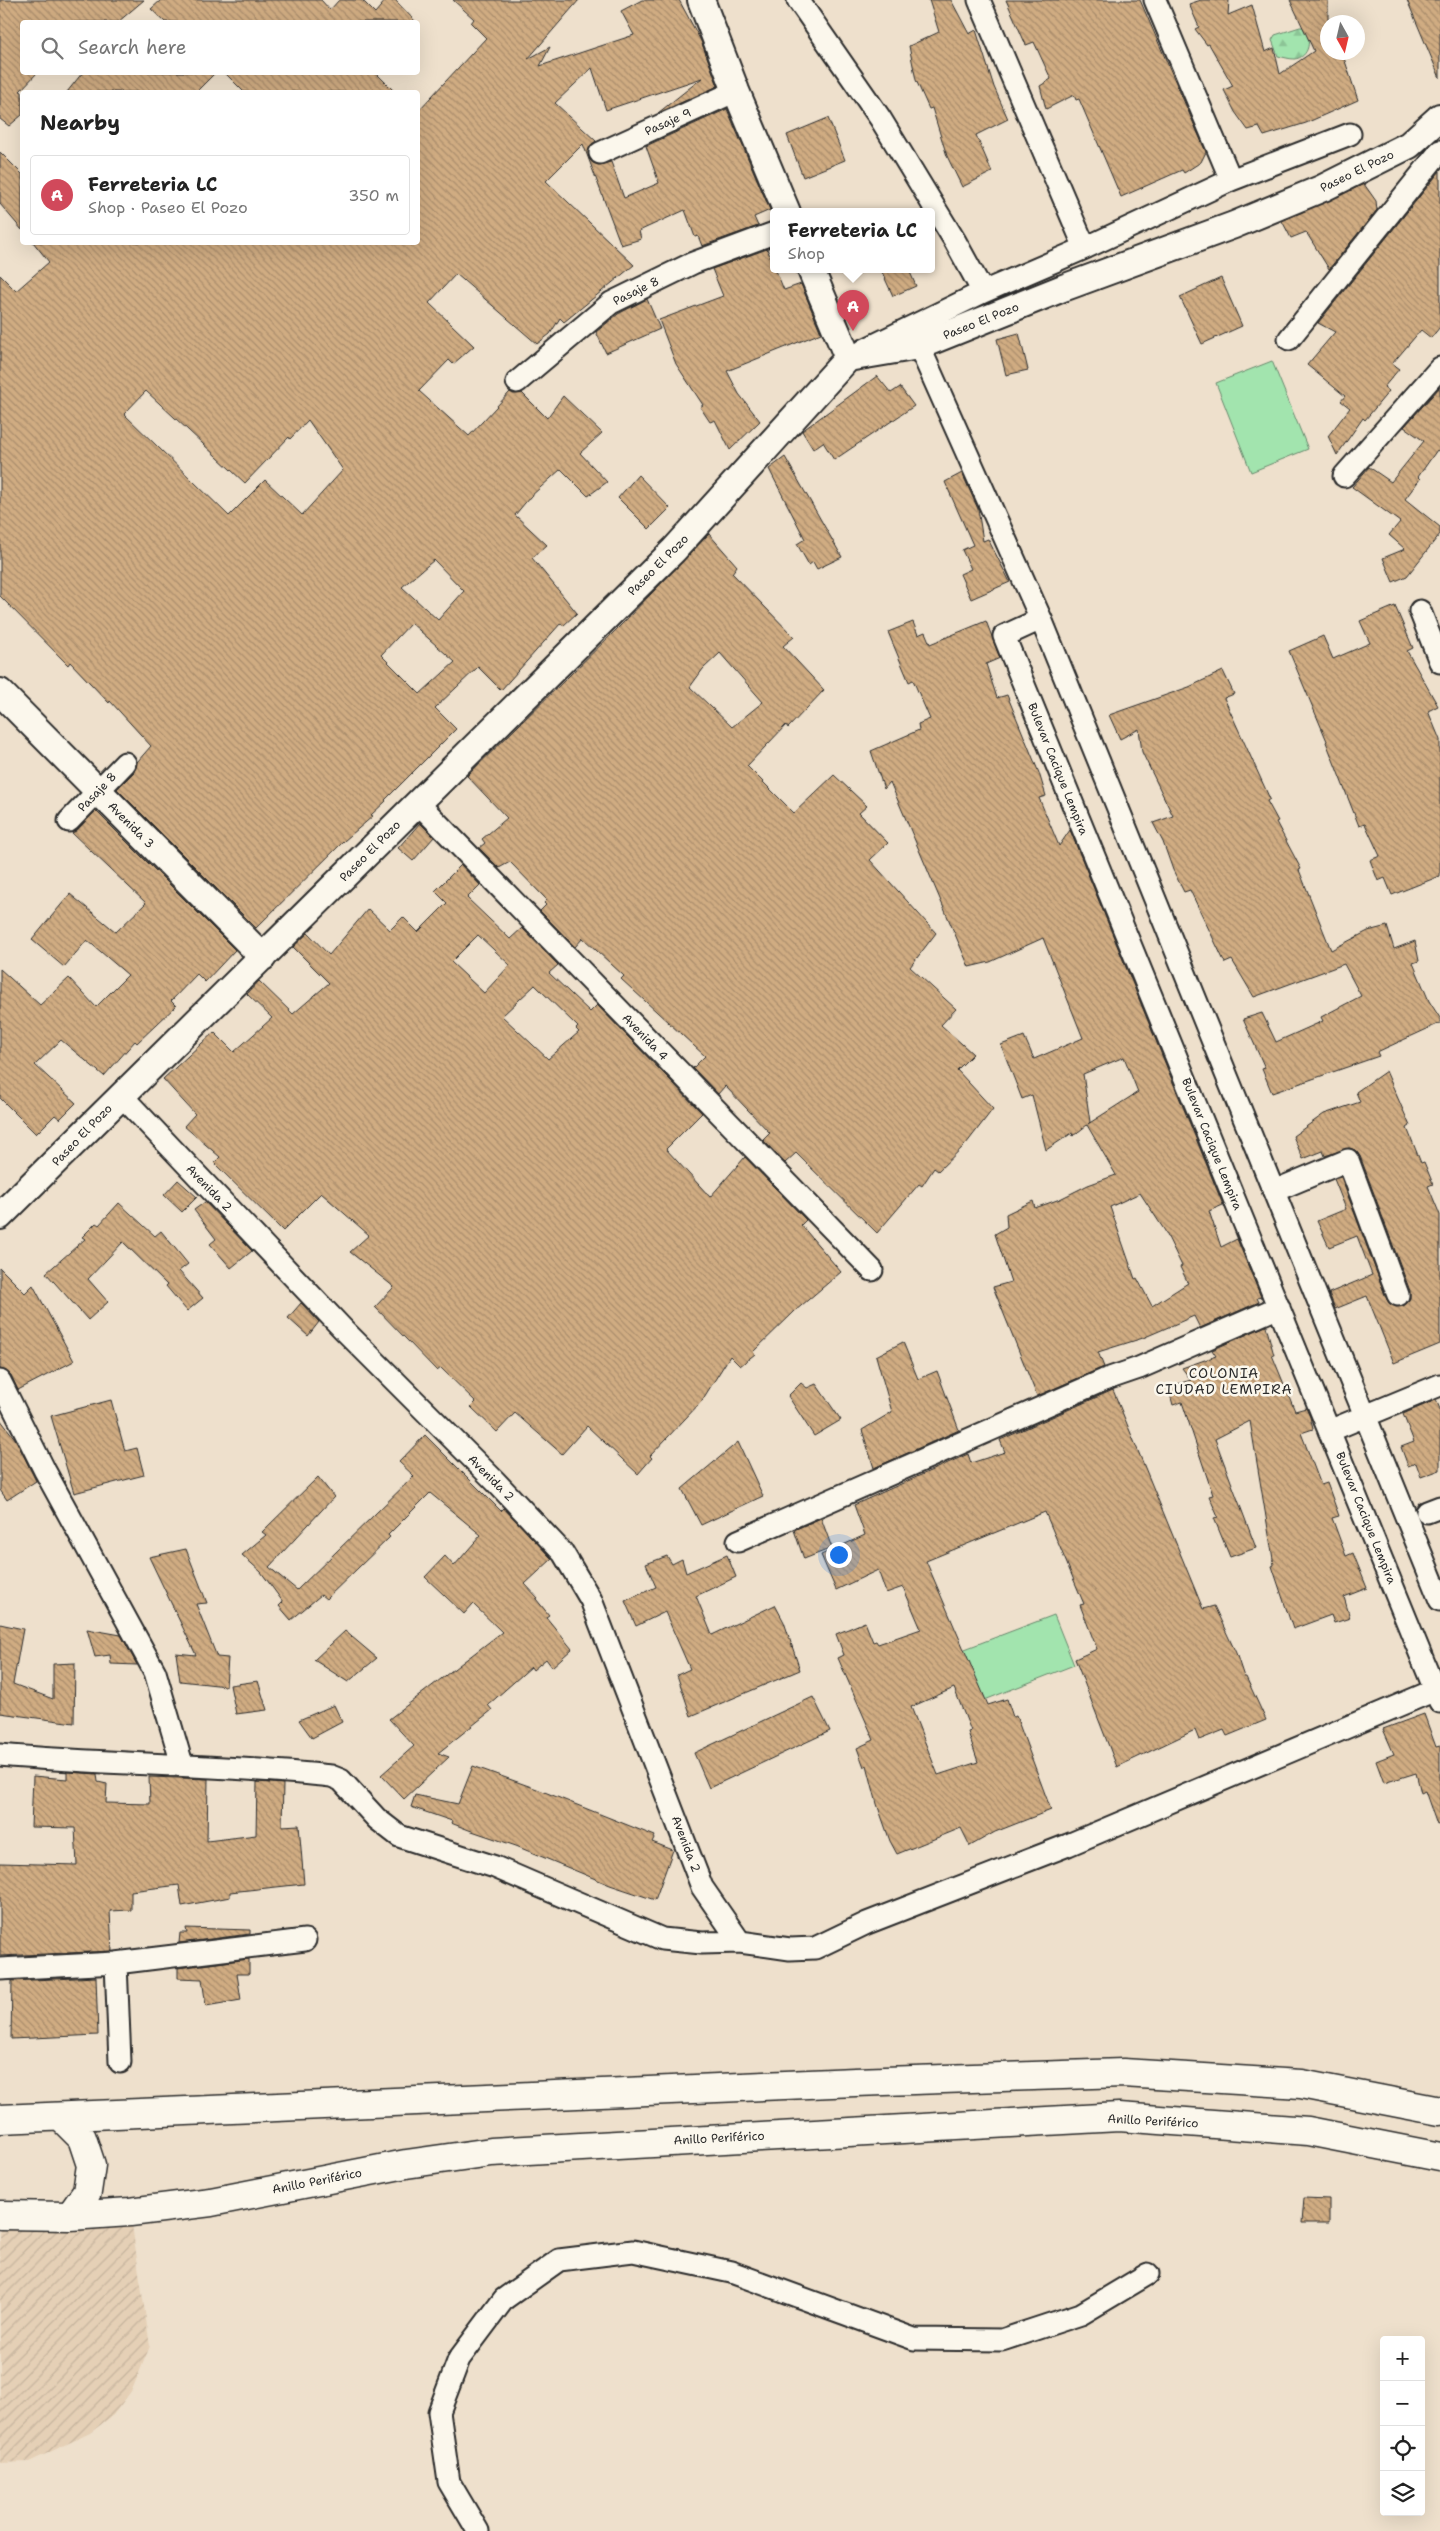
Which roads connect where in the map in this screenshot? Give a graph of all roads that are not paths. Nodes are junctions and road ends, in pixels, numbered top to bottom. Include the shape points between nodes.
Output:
1 (701, 0) edge
2 (798, 0) edge
3 (979, 0) edge
4 (1155, 0) edge
5 (736, 91) junction
6 (1440, 117) edge
7 (1350, 134) dead end
8 (1434, 145) edge
9 (600, 153) dead end
10 (1231, 180) junction
11 (785, 208) edge
12 (935, 208) edge
13 (935, 208) edge
14 (770, 234) edge
15 (1085, 248) junction
16 (812, 273) edge
17 (983, 292) junction
18 (1289, 339) dead end
19 (919, 346) junction
20 (848, 358) junction
21 (1440, 368) edge
22 (517, 382) dead end
23 (1344, 476) dead end
24 (1420, 611) dead end
25 (1042, 619) junction
26 (1440, 662) edge
27 (0, 692) edge
28 (126, 763) dead end
29 (98, 791) junction
30 (418, 804) junction
31 (69, 821) dead end
32 (263, 957) junction
33 (121, 1095) junction
34 (1274, 1191) junction
35 (0, 1216) edge
36 (872, 1270) dead end
37 (1398, 1295) dead end
38 (1279, 1307) junction
39 (0, 1381) edge
40 (1440, 1385) edge
41 (1365, 1416) junction
42 (1330, 1431) junction
43 (738, 1541) dead end
44 (1440, 1600) edge
45 (1439, 1693) edge
46 (0, 1755) edge
47 (182, 1764) junction
48 (305, 1940) dead end
49 (740, 1942) junction
50 (116, 1963) junction
51 (0, 1969) edge
52 (120, 2062) dead end
53 (1440, 2111) edge
54 (62, 2118) junction
55 (0, 2119) edge
56 (1440, 2157) edge
57 (0, 2215) edge
58 (70, 2216) junction
59 (1148, 2274) dead end
60 (478, 2531) edge

1 - 5 street
2 - 12 street via 880,118
3 - 15 street
4 - 10 street
5 - 9 street, Pasaje 9
5 - 11 street
6 - 8 street, Paseo El Pozo
7 - 10 street
8 - 18 street
8 - 19 street, Paseo El Pozo via 1409,145 1323,188
10 - 15 street
13 - 17 street
14 - 22 street, Pasaje 8 via 694,263 611,303
15 - 17 street
16 - 20 street
17 - 20 street
19 - 20 street, Paseo El Pozo
19 - 25 street
20 - 30 street, Paseo El Pozo via 674,550
21 - 23 street
24 - 26 street
25 - 34 street
25 - 38 street, Bulevar Cacique Lempira via 1004,636
27 - 29 street, Avenida 3
28 - 29 street, Pasaje 8
29 - 31 street, Pasaje 8
29 - 32 street, Avenida 3
30 - 32 street, Paseo El Pozo
30 - 36 street, Avenida 4
32 - 33 street, Paseo El Pozo
33 - 35 street, Paseo El Pozo
33 - 49 street, Avenida 2 via 343,1330 496,1481 563,1553 591,1600 702,1887
34 - 37 street via 1348,1160
34 - 41 street
38 - 42 street, Bulevar Cacique Lempira
38 - 43 street
39 - 47 street via 45,1471 155,1672
40 - 41 street
41 - 42 street
41 - 44 street
42 - 45 street, Bulevar Cacique Lempira
45 - 49 street via 1068,1845 867,1923 815,1948 790,1949
46 - 47 street via 64,1761
47 - 49 street via 331,1776 341,1780 377,1819 399,1836 495,1867 662,1939
48 - 50 street
50 - 51 street
50 - 52 street
53 - 54 highway via 1301,2084 1123,2073
54 - 55 highway
54 - 58 highway via 82,2138 91,2164 87,2192
56 - 58 highway, Anillo Periférico via 1308,2131 1119,2117 491,2152 406,2164 211,2202
57 - 58 highway, Anillo Periférico
59 - 60 street via 1081,2314 1002,2340 924,2339 732,2272 705,2266 633,2251 559,2260 504,2299 459,2359 440,2412 449,2482

